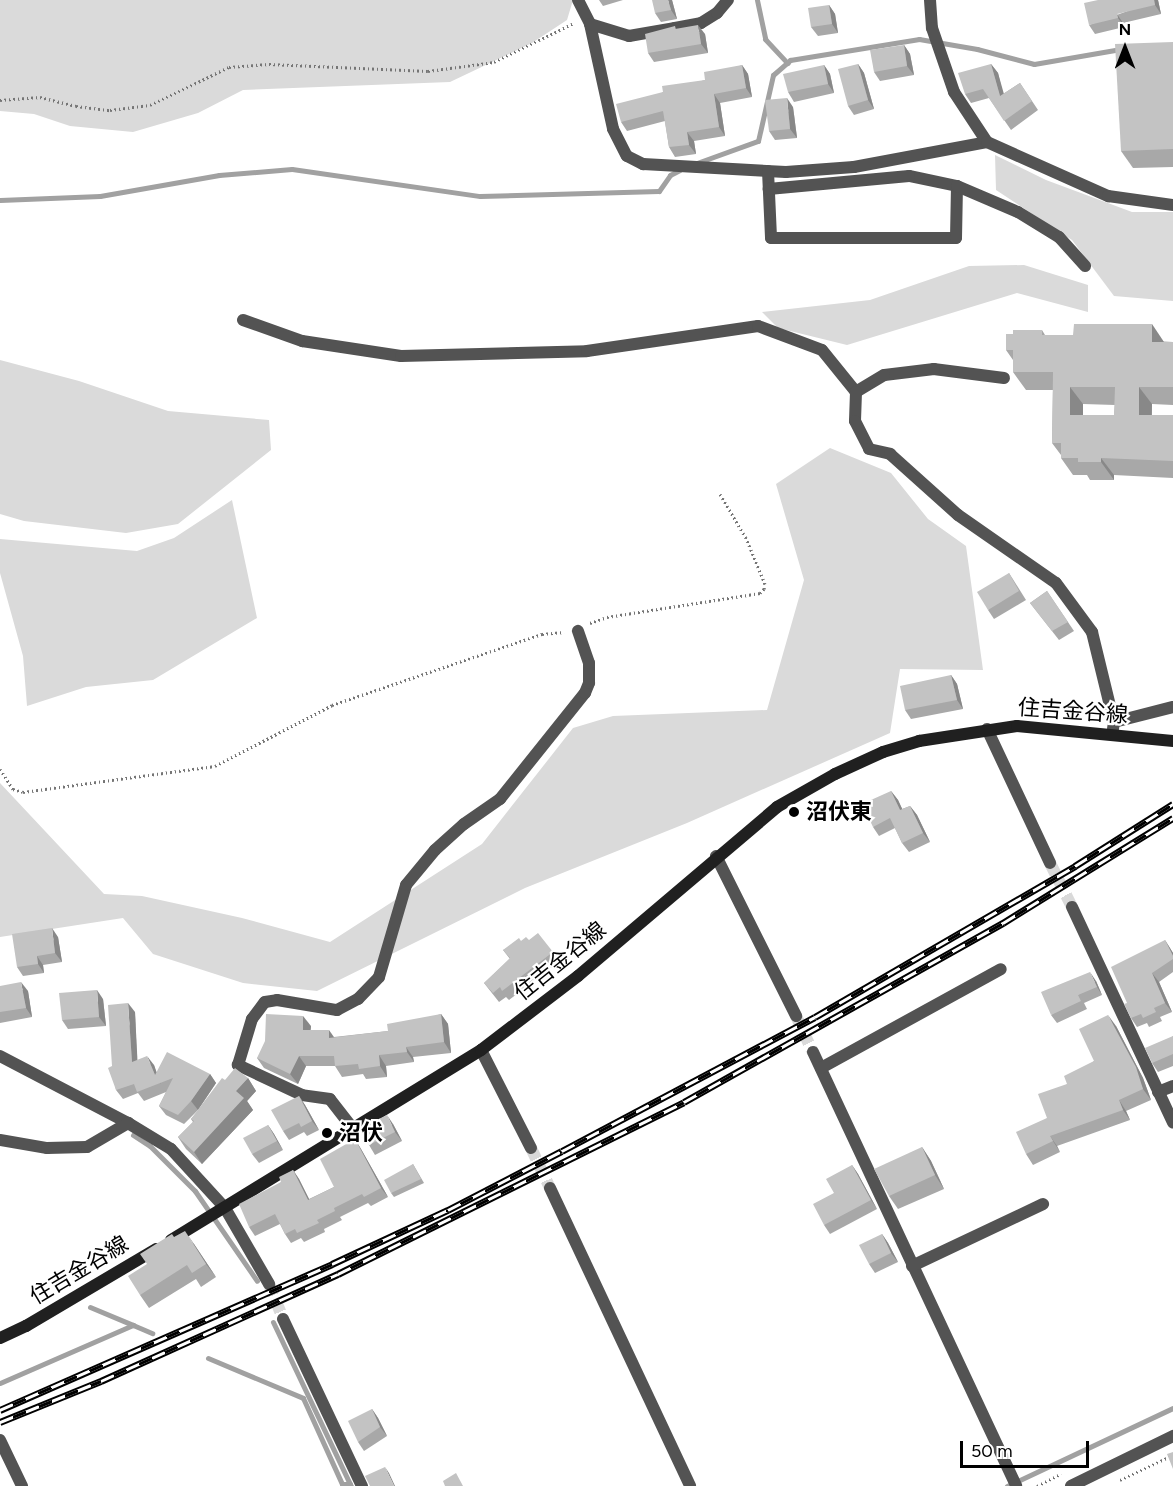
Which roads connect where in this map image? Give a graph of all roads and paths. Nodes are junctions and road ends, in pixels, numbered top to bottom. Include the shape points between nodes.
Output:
1 (578, 0) edge
2 (728, 0) edge
3 (930, 0) edge
4 (590, 24) junction
5 (0, 100) edge
6 (987, 142) junction
7 (768, 171) junction
8 (957, 186) junction
9 (769, 189) junction
10 (1173, 205) edge
11 (1085, 266) dead end
12 (243, 320) dead end
13 (1004, 378) dead end
14 (856, 392) junction
15 (720, 494) dead end
16 (578, 631) junction
17 (1173, 707) edge
18 (1113, 728) junction
19 (987, 729) junction
20 (1173, 741) edge
21 (0, 769) edge
22 (716, 856) junction
23 (1050, 863) tunnel mouth
24 (1072, 907) tunnel mouth
25 (1001, 969) dead end
26 (796, 1016) tunnel mouth
27 (481, 1050) junction
28 (813, 1052) tunnel mouth
29 (0, 1056) edge
30 (821, 1068) junction
31 (1173, 1086) edge
32 (1158, 1092) junction
33 (128, 1123) junction
34 (1173, 1123) edge
35 (354, 1130) junction
36 (0, 1140) edge
37 (531, 1148) tunnel mouth
38 (550, 1188) tunnel mouth
39 (1043, 1204) dead end
40 (225, 1208) junction
41 (912, 1266) junction
42 (269, 1284) tunnel mouth
43 (284, 1319) tunnel mouth
44 (0, 1338) edge
45 (1173, 1436) edge
46 (0, 1440) edge
47 (1173, 1455) edge
48 (1117, 1482) dead end
49 (1015, 1483) edge
50 (22, 1486) edge
51 (362, 1486) edge
52 (690, 1486) edge
53 (1071, 1486) edge

1 - 4 street
2 - 4 street via 701,23 675,28 629,36
3 - 6 street via 933,30 954,92
4 - 5 path via 579,21 494,62 428,71 269,64 229,67 150,105 110,110 40,97
4 - 7 street via 613,129 627,156 643,164
6 - 7 street via 854,167
6 - 10 street via 1108,196
7 - 9 street
8 - 9 street via 909,176
8 - 9 street via 956,238 771,238
8 - 11 street via 1049,230
12 - 14 street via 302,341 401,356 587,351 758,326 822,350
13 - 14 street via 934,369 884,375
14 - 18 street via 855,421 869,449 890,454 957,514 1056,583 1092,632
15 - 16 path via 747,538 765,584 760,593 608,618
16 - 21 path via 542,634 332,705 215,766 23,792 13,789
16 - 35 street via 589,663 585,693 500,800 435,850 406,885 379,977 358,999 337,1010 277,1000 265,1002 252,1019 236,1069 302,1095 330,1099
17 - 18 street
18 - 19 main road, 住吉金谷線
18 - 20 main road, 住吉金谷線
19 - 22 main road, 住吉金谷線 via 919,741 835,774 777,807
19 - 23 street
22 - 26 street
22 - 27 main road, 住吉金谷線 via 578,976
24 - 32 street
25 - 30 street
27 - 35 main road, 住吉金谷線
27 - 37 street
28 - 30 street
29 - 33 street
30 - 41 street
31 - 32 street
32 - 34 street
33 - 36 street via 87,1147 47,1148
33 - 40 street via 175,1145
35 - 40 main road, 住吉金谷線
38 - 52 street
39 - 41 street
40 - 42 street
40 - 44 main road, 住吉金谷線
41 - 49 street
43 - 51 street
45 - 53 street
46 - 50 street
47 - 48 path

